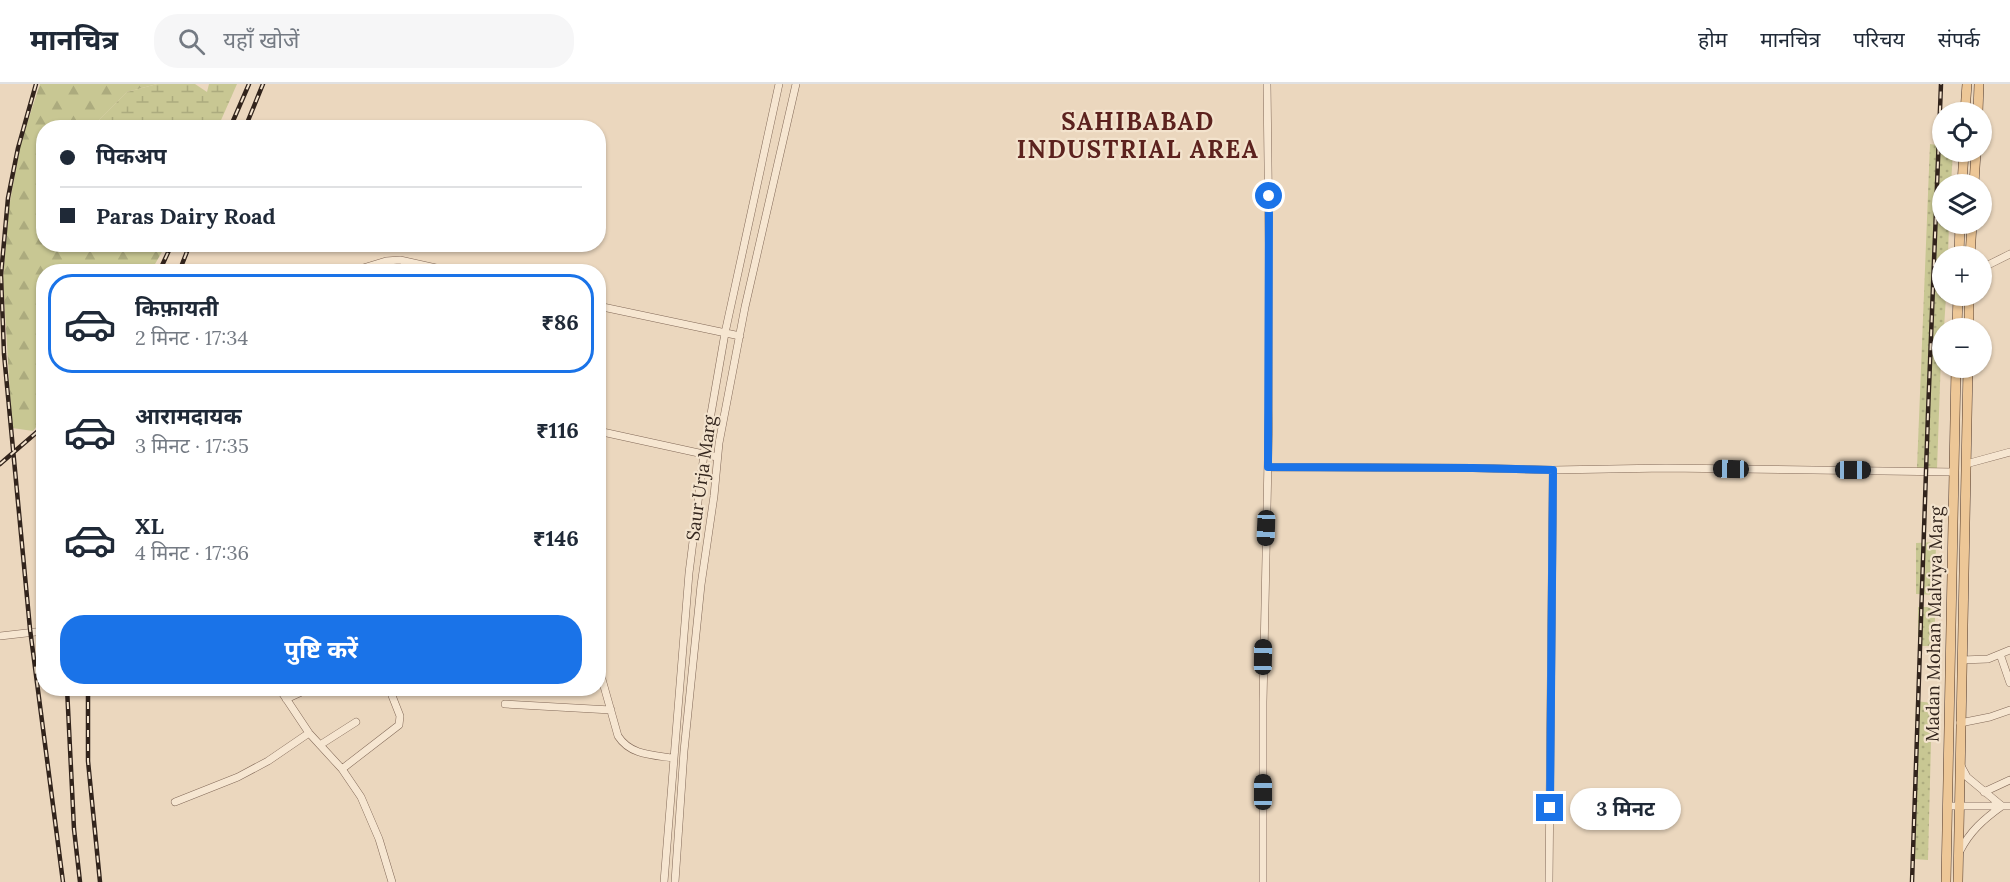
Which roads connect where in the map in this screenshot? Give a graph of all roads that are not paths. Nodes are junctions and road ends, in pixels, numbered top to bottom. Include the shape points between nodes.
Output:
1 (779, 84) edge
2 (796, 84) edge
3 (1267, 84) edge
4 (1967, 84) edge
5 (1979, 84) edge
6 (1966, 102) edge
7 (1978, 102) edge
8 (2010, 254) edge
9 (1992, 263) edge
10 (376, 264) edge
11 (418, 264) edge
12 (606, 308) edge
13 (725, 333) junction
14 (740, 336) junction
15 (1956, 378) edge
16 (1968, 378) edge
17 (606, 433) edge
18 (2010, 452) edge
19 (704, 454) junction
20 (717, 457) junction
21 (1966, 464) junction
22 (1268, 467) junction
23 (1553, 470) junction
24 (1954, 472) junction
25 (36, 632) edge
26 (0, 636) edge
27 (2010, 650) edge
28 (2000, 654) junction
29 (1962, 660) junction
30 (2010, 683) edge
31 (606, 693) edge
32 (284, 696) edge
33 (293, 696) edge
34 (393, 696) edge
35 (286, 699) junction
36 (505, 704) dead end
37 (611, 710) junction
38 (2010, 710) edge
39 (356, 722) dead end
40 (1960, 723) junction
41 (309, 733) junction
42 (320, 745) junction
43 (673, 758) junction
44 (1960, 764) junction
45 (342, 769) junction
46 (2010, 780) edge
47 (1984, 792) junction
48 (175, 802) dead end
49 (1947, 806) junction
50 (1959, 806) junction
51 (2006, 806) edge
52 (1959, 854) junction
53 (392, 882) edge
54 (664, 882) edge
55 (675, 882) edge
56 (1263, 882) edge
57 (1549, 882) edge
58 (1947, 882) edge
59 (1958, 882) edge

1 - 13 street, Saur Urja Marg
2 - 14 street, Saur Urja Marg
3 - 22 street
4 - 6 main road
5 - 7 main road
8 - 9 street
10 - 11 street via 400,260
12 - 13 street
13 - 14 street
13 - 19 street, Saur Urja Marg
14 - 20 street, Saur Urja Marg
15 - 24 main road, Madan Mohan Malviya Marg
16 - 21 main road, Madan Mohan Malviya Marg
17 - 19 street
18 - 21 street
19 - 20 street
19 - 43 street, Saur Urja Marg
20 - 55 street, Saur Urja Marg via 685,740
21 - 29 main road, Madan Mohan Malviya Marg
22 - 23 street
22 - 56 street
23 - 24 street
23 - 57 street
24 - 49 main road, Madan Mohan Malviya Marg
25 - 26 street
27 - 28 street
28 - 29 street via 1988,659
28 - 30 street
29 - 40 main road, Madan Mohan Malviya Marg
31 - 37 street
32 - 35 street
33 - 35 street
34 - 45 street via 399,725
35 - 41 street
36 - 37 street
37 - 43 street via 618,736 630,750
38 - 40 street
39 - 42 street
40 - 44 main road, Madan Mohan Malviya Marg
41 - 42 street
41 - 48 street via 238,777
42 - 45 street
43 - 54 street, Saur Urja Marg
44 - 47 street via 1966,777
44 - 50 main road, Madan Mohan Malviya Marg
45 - 53 street via 367,807
46 - 47 street
47 - 51 street
49 - 50 street
49 - 58 main road, Madan Mohan Malviya Marg
50 - 51 street
50 - 52 main road, Madan Mohan Malviya Marg
51 - 52 street via 1983,819
52 - 59 main road, Madan Mohan Malviya Marg

